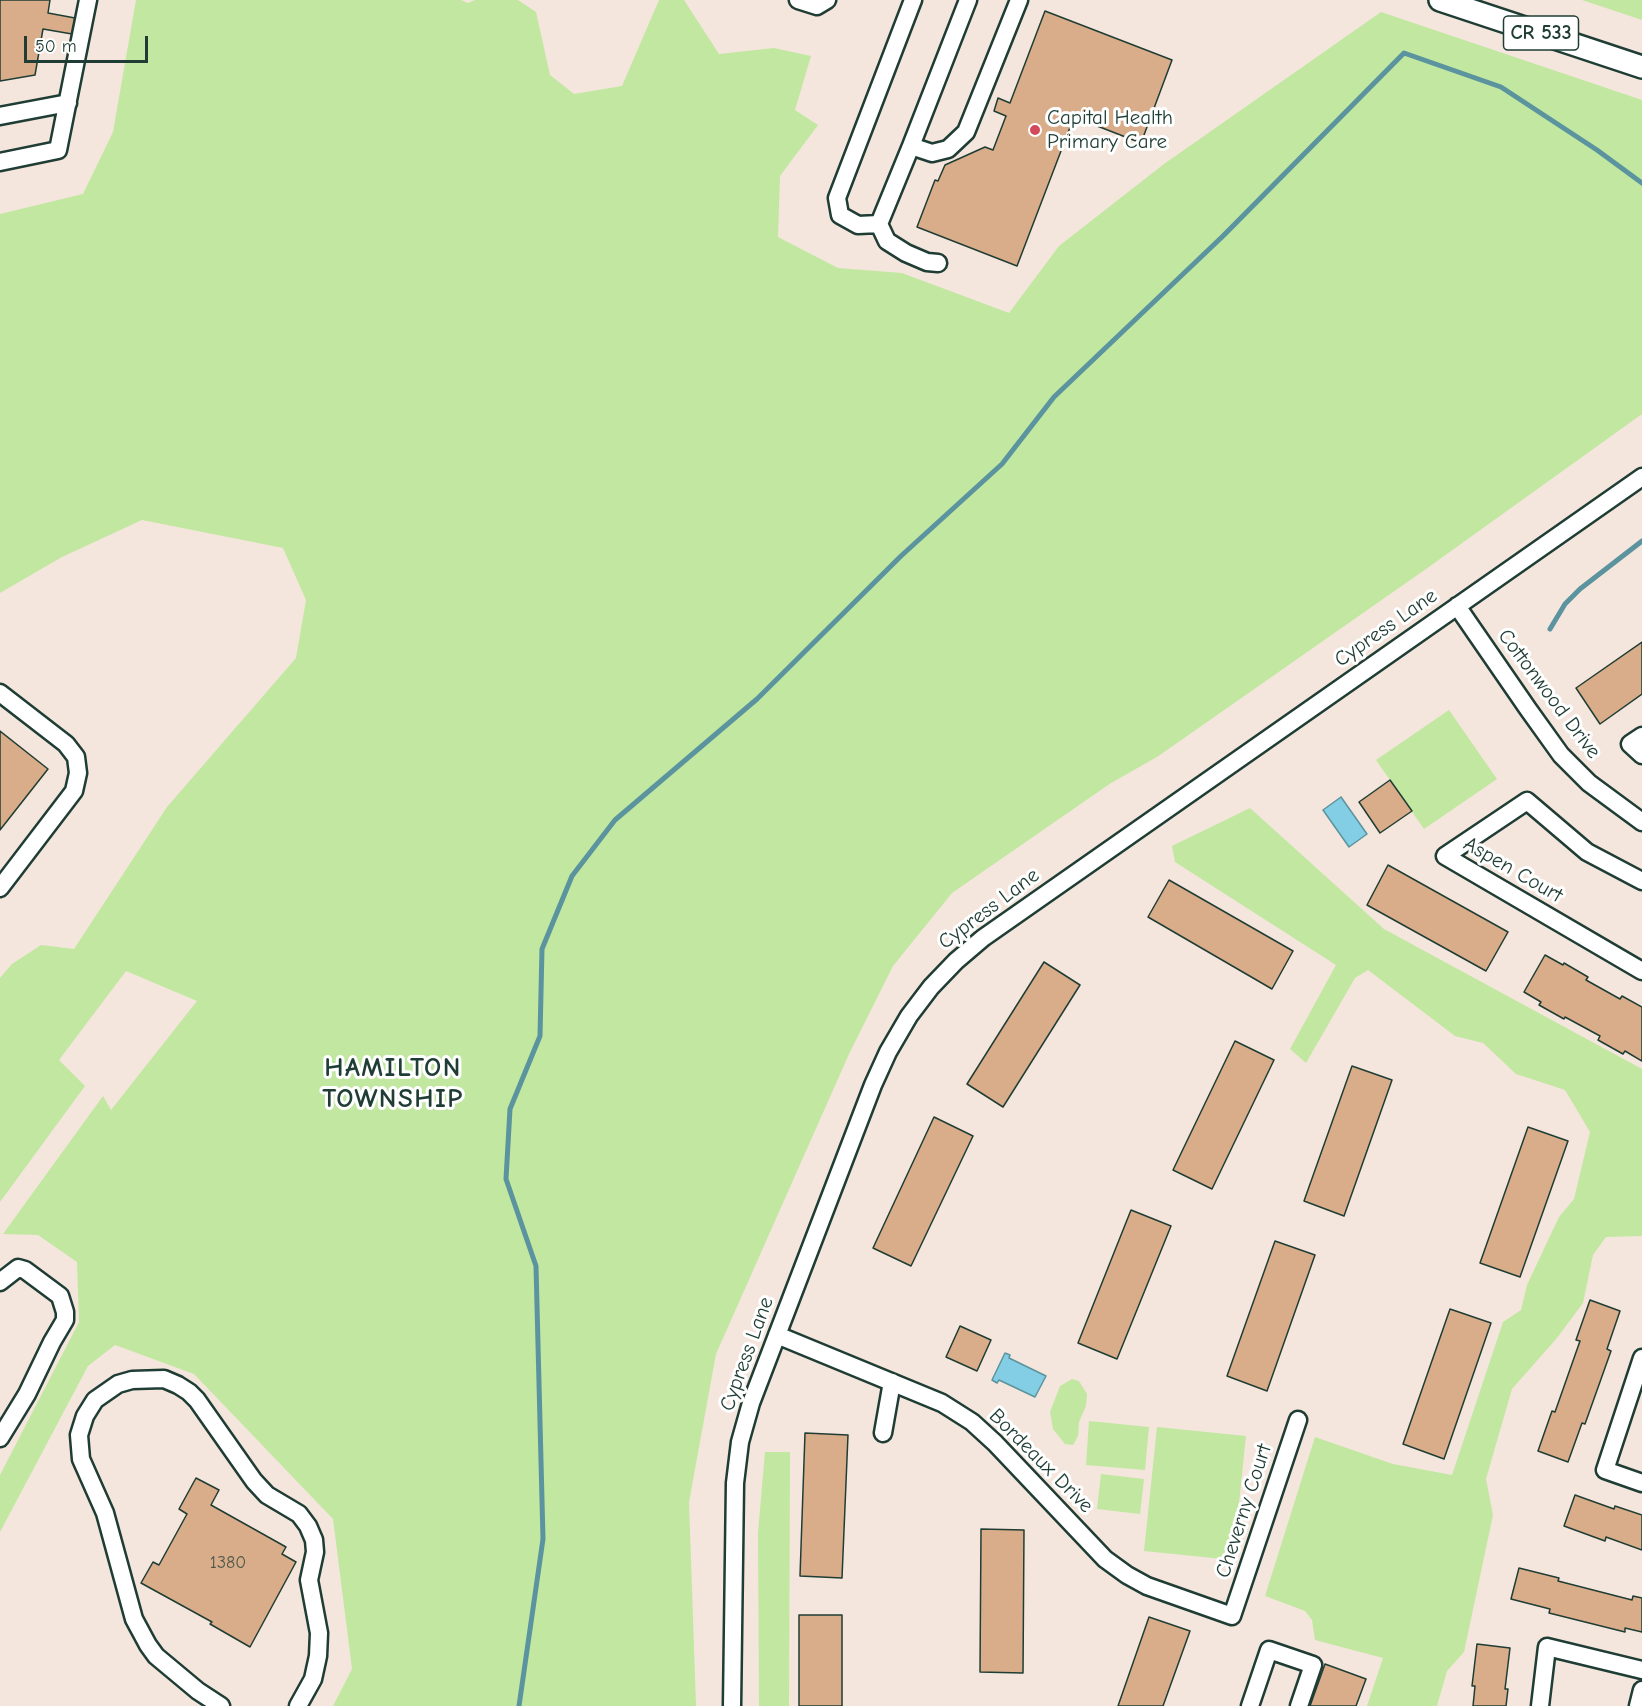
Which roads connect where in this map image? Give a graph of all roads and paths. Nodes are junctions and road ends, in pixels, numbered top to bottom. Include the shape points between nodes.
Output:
1 (88, 0) edge
2 (798, 0) edge
3 (827, 0) edge
4 (914, 0) edge
5 (968, 0) edge
6 (1019, 0) edge
7 (1440, 0) edge
8 (1642, 67) edge
9 (68, 103) junction
10 (0, 116) edge
11 (911, 147) junction
12 (0, 162) edge
13 (879, 224) junction
14 (938, 263) dead end
15 (1642, 477) edge
16 (1457, 606) junction
17 (0, 693) edge
18 (1642, 736) edge
19 (1642, 755) edge
20 (1642, 822) edge
21 (1642, 881) edge
22 (0, 888) edge
23 (1642, 971) edge
24 (0, 1282) edge
25 (777, 1335) junction
26 (1642, 1358) edge
27 (892, 1382) junction
28 (1298, 1420) dead end
29 (883, 1433) dead end
30 (0, 1438) edge
31 (1642, 1483) edge
32 (1233, 1616) joint
33 (1642, 1670) edge
34 (1642, 1690) edge
35 (221, 1706) edge
36 (298, 1706) edge
37 (732, 1706) edge
38 (1250, 1706) edge
39 (1299, 1706) edge
40 (1540, 1706) edge
41 (1638, 1706) edge

1 - 9 street
2 - 3 street via 817,6
4 - 13 street via 837,198 840,215 858,225
5 - 11 street
6 - 11 street via 966,132 948,149 932,153
7 - 8 main road, CR 533
9 - 10 street
9 - 12 street via 58,150
11 - 13 street
13 - 14 street via 887,240 906,253
15 - 16 street, Cypress Lane
16 - 20 street, Cottonwood Drive via 1561,755 1589,783
16 - 25 street, Cypress Lane via 983,938 931,987 888,1052
17 - 22 street via 66,744 76,757 78,773 74,791
18 - 19 street via 1630,744
21 - 23 street, Aspen Court via 1587,852 1527,801 1445,856
24 - 30 street via 18,1268 26,1270 60,1296 65,1320
25 - 27 street, Bordeaux Drive
25 - 37 street, Cypress Lane via 751,1403 740,1442 735,1483
26 - 31 street via 1605,1470
27 - 29 street
27 - 32 street, Bordeaux Drive via 942,1403 972,1422 1105,1559 1127,1575 1147,1586
28 - 32 street, Cheverny Court
33 - 40 street via 1547,1647
34 - 41 street
35 - 36 street via 156,1656 148,1645 134,1619 105,1513 81,1459 79,1435 85,1416 95,1400 118,1384 164,1380 189,1392 254,1481 267,1495 299,1514 308,1526 315,1552 309,1580 320,1633 313,1679
38 - 39 street via 1269,1650 1313,1665

